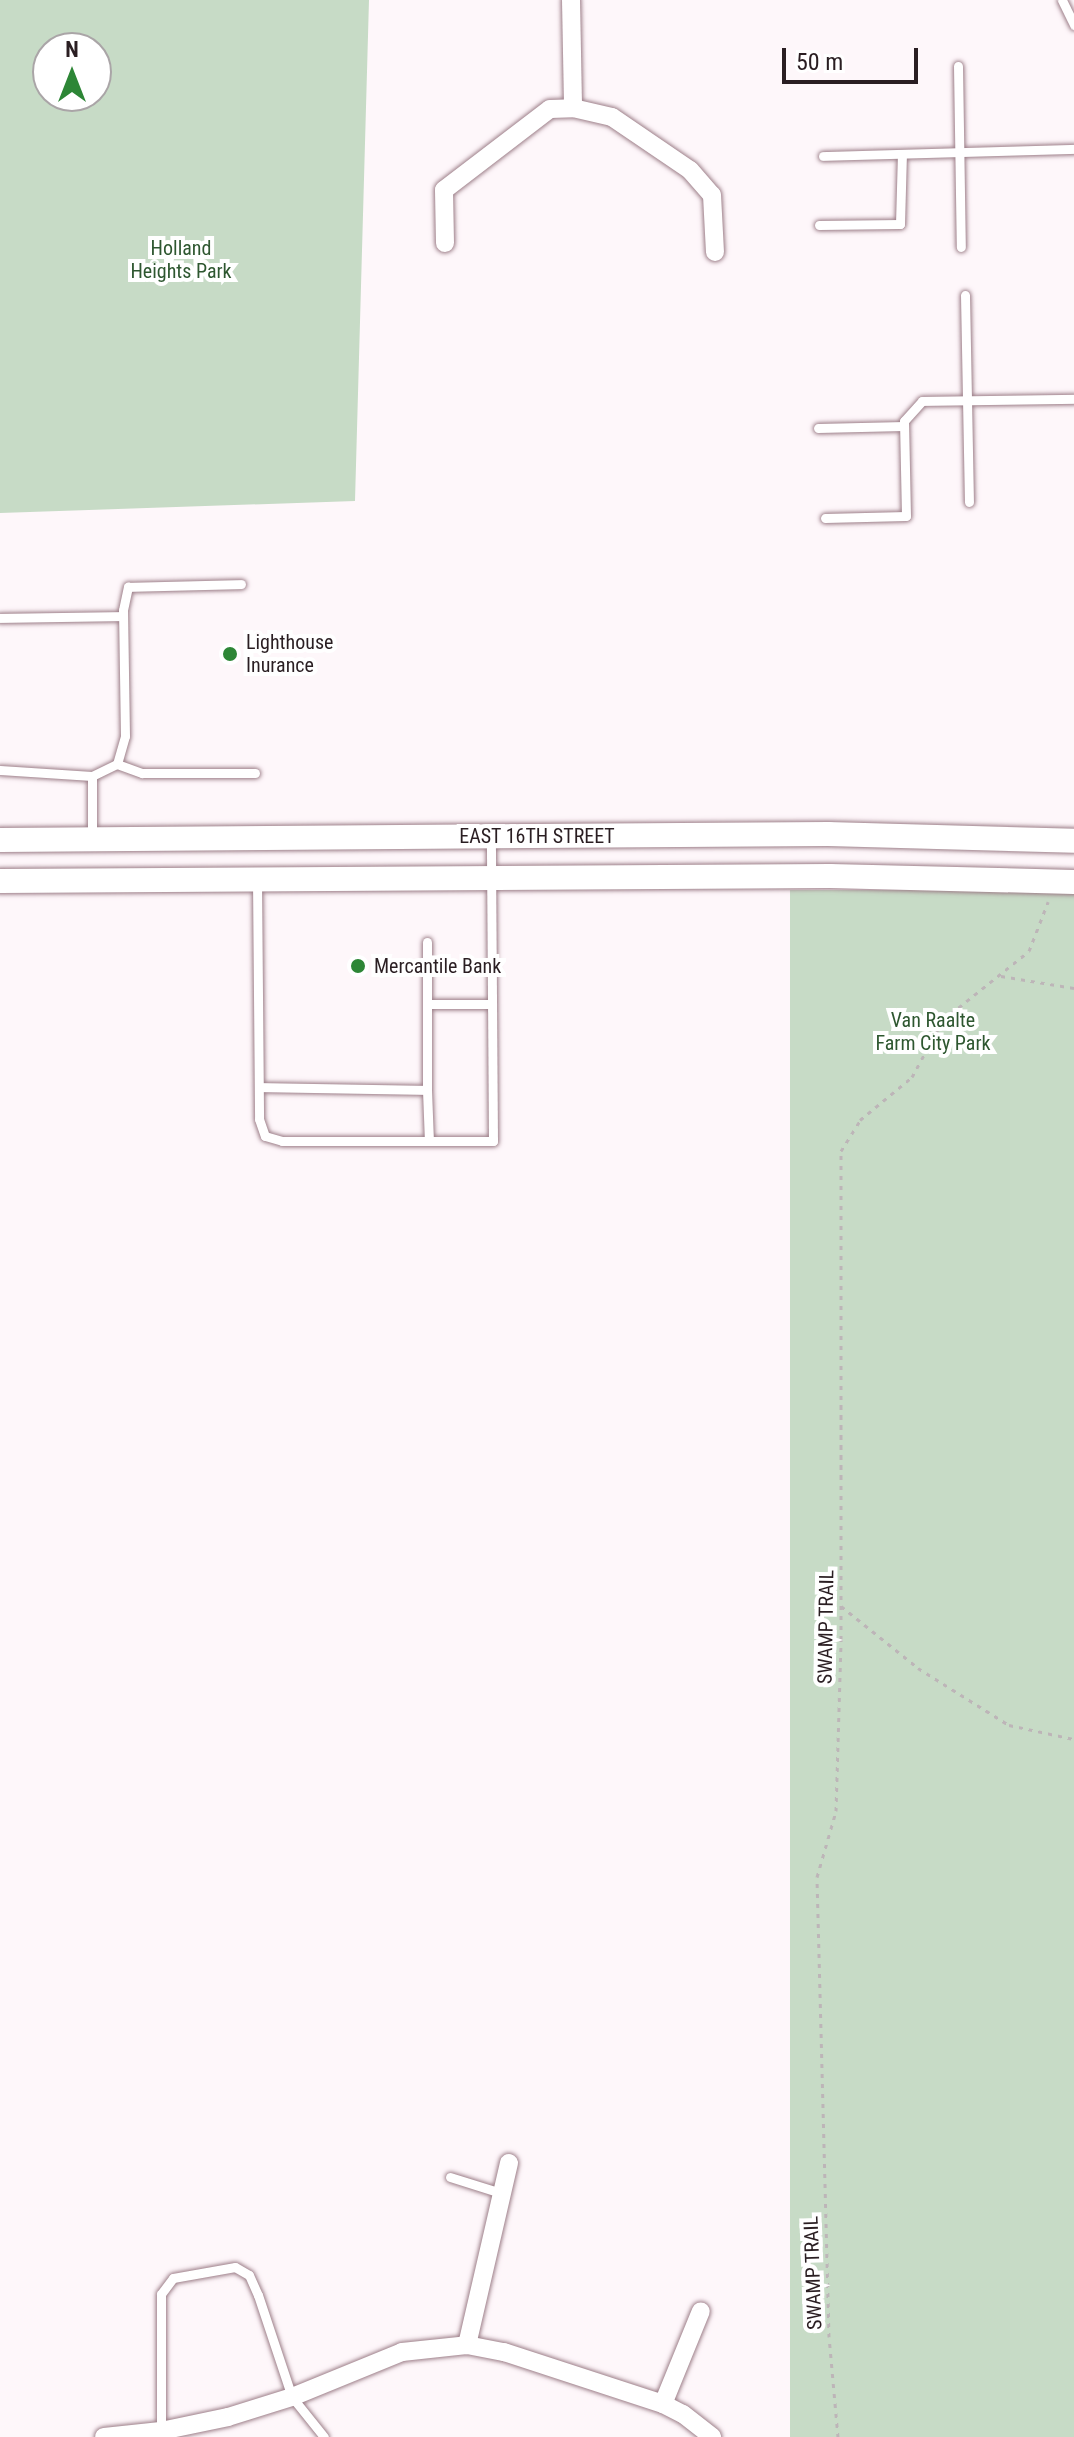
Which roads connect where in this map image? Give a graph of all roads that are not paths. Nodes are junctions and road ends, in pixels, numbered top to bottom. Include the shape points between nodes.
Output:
1 (571, 0) edge
2 (1062, 0) edge
3 (1074, 25) edge
4 (958, 66) dead end
5 (573, 108) junction
6 (1074, 149) edge
7 (960, 152) junction
8 (902, 154) junction
9 (823, 156) dead end
10 (819, 225) dead end
11 (445, 243) dead end
12 (961, 247) dead end
13 (715, 252) dead end
14 (965, 295) dead end
15 (968, 399) junction
16 (1074, 399) edge
17 (904, 426) junction
18 (818, 428) dead end
19 (969, 502) dead end
20 (825, 518) dead end
21 (241, 584) dead end
22 (123, 616) junction
23 (0, 618) edge
24 (117, 764) junction
25 (0, 770) edge
26 (255, 773) dead end
27 (92, 776) junction
28 (491, 836) junction
29 (0, 840) edge
30 (92, 840) junction
31 (1074, 841) edge
32 (491, 878) junction
33 (257, 880) junction
34 (0, 881) edge
35 (1074, 882) edge
36 (427, 942) dead end
37 (427, 1004) junction
38 (492, 1004) junction
39 (259, 1087) junction
40 (427, 1090) junction
41 (429, 1141) junction
42 (509, 2163) dead end
43 (450, 2177) dead end
44 (501, 2193) junction
45 (701, 2311) dead end
46 (467, 2345) junction
47 (292, 2397) junction
48 (663, 2404) junction
49 (161, 2431) junction
50 (104, 2437) edge
51 (324, 2437) edge
52 (712, 2437) edge

1 - 5 street
2 - 3 lane
4 - 7 lane
5 - 11 street via 550,109 444,190
5 - 13 street via 612,117 690,170 712,195
6 - 7 lane
7 - 8 lane
7 - 12 lane
8 - 9 lane
8 - 10 lane via 900,224
14 - 15 lane
15 - 16 lane
15 - 17 lane via 922,401
15 - 19 lane
17 - 18 lane
17 - 20 lane via 906,516
21 - 22 lane via 128,587
22 - 23 lane
22 - 24 lane via 125,736
24 - 26 lane via 142,773
24 - 27 lane
25 - 27 lane
27 - 30 lane
28 - 30 main road, EAST 16TH STREET
28 - 31 main road, EAST 16TH STREET via 828,834
28 - 32 lane
29 - 30 main road, EAST 16TH STREET
32 - 33 main road, EAST 16TH STREET
32 - 35 main road, EAST 16TH STREET via 830,876
32 - 38 lane
33 - 34 main road, EAST 16TH STREET
33 - 39 lane
36 - 37 lane
37 - 38 lane
37 - 40 lane
38 - 41 lane via 493,1141
39 - 40 lane
39 - 41 lane via 259,1119 265,1136 274,1139
40 - 41 lane
42 - 44 street
43 - 44 lane
44 - 46 street
45 - 48 street
46 - 47 street via 402,2352
46 - 48 street
47 - 49 street
47 - 49 lane via 249,2275 235,2267 173,2278 161,2294
47 - 51 lane
48 - 52 street
49 - 50 street

